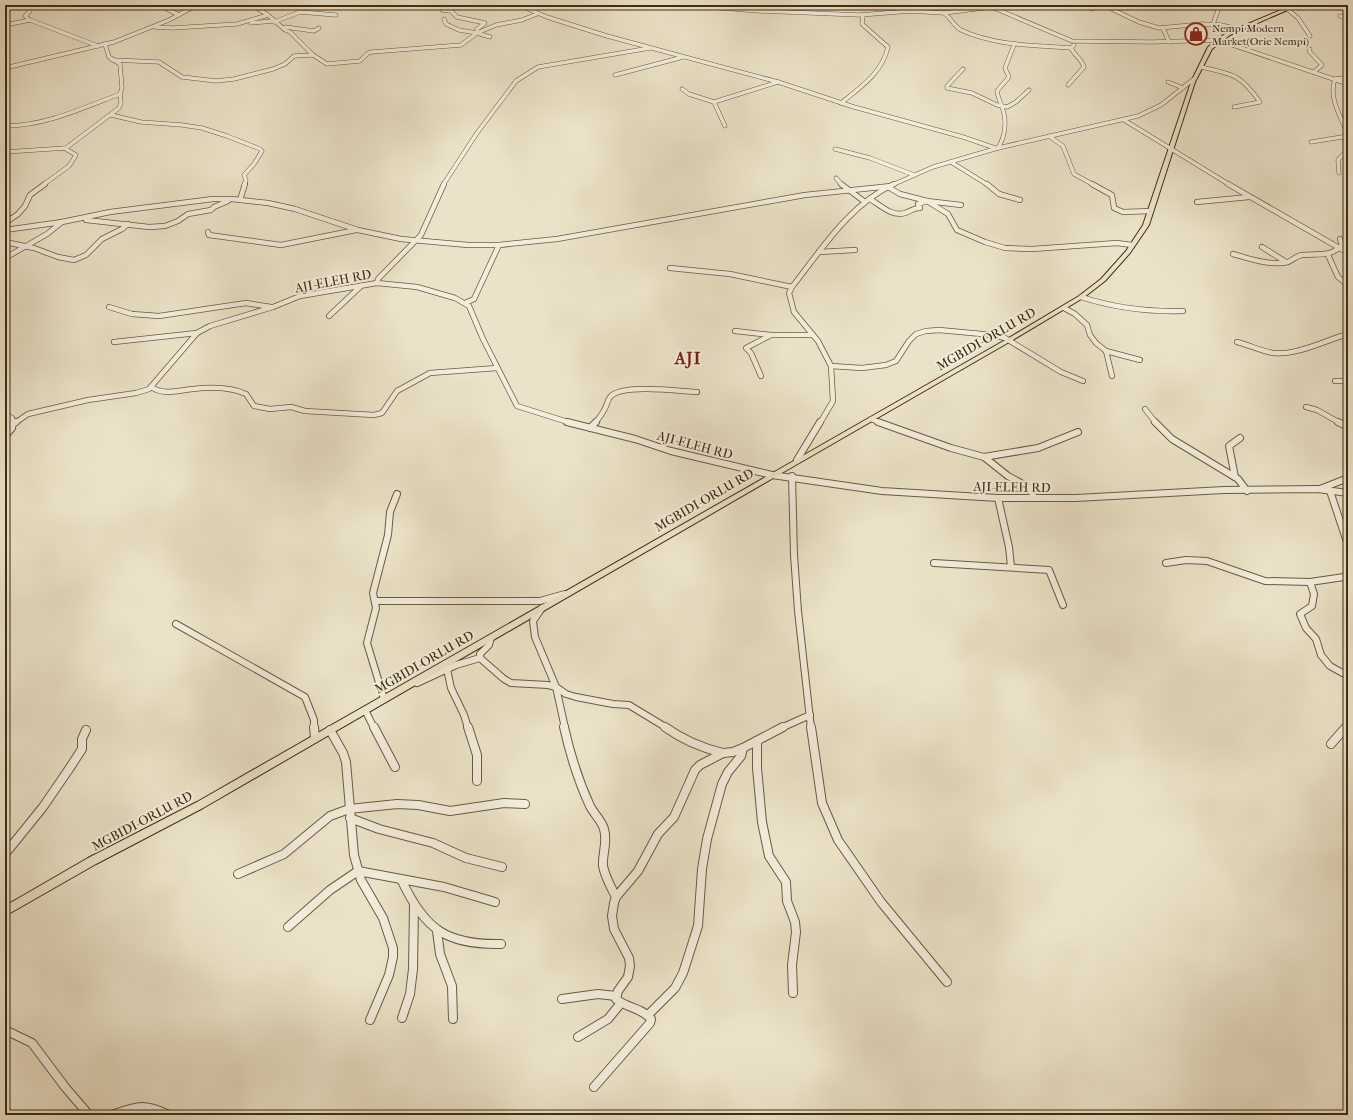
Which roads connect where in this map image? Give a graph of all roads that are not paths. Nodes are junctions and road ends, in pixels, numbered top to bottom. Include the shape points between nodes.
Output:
1 (20, 5) edge
2 (159, 5) edge
3 (197, 5) edge
4 (252, 5) edge
5 (519, 5) edge
6 (684, 5) edge
7 (888, 5) edge
8 (970, 5) edge
9 (1103, 5) edge
10 (1220, 5) edge
11 (1297, 5) edge
12 (989, 6) edge
13 (1091, 9) dead end
14 (1287, 9) junction
15 (442, 10) dead end
16 (910, 11) junction
17 (944, 13) junction
18 (538, 14) junction
19 (179, 15) junction
20 (268, 15) junction
21 (336, 15) dead end
22 (863, 15) junction
23 (1340, 16) dead end
24 (1348, 17) edge
25 (444, 19) dead end
26 (30, 20) junction
27 (275, 22) junction
28 (245, 23) junction
29 (13, 24) junction
30 (1213, 24) junction
31 (5, 25) edge
32 (282, 26) junction
33 (153, 27) junction
34 (320, 28) dead end
35 (1163, 28) junction
36 (5, 29) edge
37 (1238, 29) junction
38 (477, 33) junction
39 (1310, 36) dead end
40 (490, 37) dead end
41 (1218, 40) junction
42 (1076, 42) junction
43 (1168, 42) junction
44 (105, 44) junction
45 (1014, 45) junction
46 (98, 46) junction
47 (651, 48) junction
48 (1071, 48) junction
49 (1310, 49) dead end
50 (314, 56) junction
51 (684, 56) junction
52 (112, 60) junction
53 (1201, 67) junction
54 (5, 68) edge
55 (963, 69) dead end
56 (1314, 72) junction
57 (1348, 74) edge
58 (615, 75) dead end
59 (1195, 78) junction
60 (1335, 79) junction
61 (778, 82) junction
62 (1168, 82) dead end
63 (1068, 84) dead end
64 (1348, 84) edge
65 (1183, 88) junction
66 (682, 89) dead end
67 (1029, 90) dead end
68 (120, 94) junction
69 (714, 102) junction
70 (841, 103) junction
71 (1001, 106) junction
72 (1234, 107) dead end
73 (112, 115) junction
74 (1124, 120) junction
75 (5, 126) edge
76 (725, 126) dead end
77 (1050, 136) junction
78 (1346, 136) edge
79 (1311, 142) dead end
80 (1347, 144) edge
81 (64, 148) junction
82 (997, 148) junction
83 (835, 149) dead end
84 (1171, 149) junction
85 (5, 152) edge
86 (951, 162) junction
87 (1339, 173) dead end
88 (914, 175) junction
89 (836, 178) dead end
90 (889, 187) junction
91 (850, 190) junction
92 (1249, 196) junction
93 (232, 199) junction
94 (870, 199) junction
95 (240, 200) junction
96 (1020, 200) dead end
97 (927, 201) junction
98 (865, 202) junction
99 (1196, 202) dead end
100 (961, 205) dead end
101 (1151, 211) junction
102 (78, 219) junction
103 (62, 222) junction
104 (5, 223) edge
105 (43, 224) junction
106 (128, 224) junction
107 (5, 230) edge
108 (358, 230) junction
109 (51, 231) junction
110 (208, 232) dead end
111 (1340, 239) dead end
112 (414, 241) junction
113 (5, 242) edge
114 (498, 245) junction
115 (1132, 245) junction
116 (25, 246) junction
117 (1262, 247) dead end
118 (1339, 249) junction
119 (855, 250) dead end
120 (819, 252) junction
121 (1348, 253) edge
122 (1233, 254) dead end
123 (1328, 255) junction
124 (5, 258) edge
125 (1286, 262) junction
126 (670, 268) dead end
127 (377, 283) junction
128 (1348, 285) edge
129 (361, 286) junction
130 (792, 287) junction
131 (1081, 297) junction
132 (465, 303) junction
133 (109, 307) dead end
134 (273, 307) junction
135 (1064, 308) junction
136 (1183, 311) dead end
137 (329, 316) dead end
138 (735, 331) dead end
139 (197, 333) junction
140 (1348, 334) edge
141 (813, 335) junction
142 (771, 336) junction
143 (1009, 340) junction
144 (114, 342) dead end
145 (1237, 342) dead end
146 (1106, 351) junction
147 (1140, 360) dead end
148 (832, 366) junction
149 (498, 368) junction
150 (761, 376) dead end
151 (1112, 376) dead end
152 (1083, 381) dead end
153 (1335, 381) dead end
154 (1348, 381) edge
155 (151, 387) junction
156 (697, 392) dead end
157 (1306, 407) dead end
158 (1145, 409) dead end
159 (5, 414) edge
160 (871, 420) junction
161 (14, 423) junction
162 (1348, 427) edge
163 (590, 428) junction
164 (1078, 432) dead end
165 (5, 436) edge
166 (1240, 438) dead end
167 (984, 457) junction
168 (797, 460) junction
169 (772, 474) junction
170 (792, 476) junction
171 (1236, 477) junction
172 (1348, 478) edge
173 (1318, 489) junction
174 (1247, 491) junction
175 (1330, 491) junction
176 (1348, 493) edge
177 (396, 494) dead end
178 (998, 498) junction
179 (1034, 498) junction
180 (1348, 545) edge
181 (934, 563) dead end
182 (1166, 563) dead end
183 (1011, 567) junction
184 (1347, 576) edge
185 (1310, 582) junction
186 (572, 591) junction
187 (375, 601) junction
188 (1063, 605) dead end
189 (542, 608) junction
190 (176, 624) dead end
191 (491, 638) junction
192 (480, 658) junction
193 (447, 669) junction
194 (1348, 676) edge
195 (556, 687) junction
196 (400, 690) junction
197 (384, 699) junction
198 (365, 710) junction
199 (810, 715) junction
200 (1348, 724) edge
201 (86, 730) dead end
202 (330, 730) junction
203 (315, 738) junction
204 (757, 741) junction
205 (1331, 744) dead end
206 (744, 748) junction
207 (723, 753) junction
208 (396, 767) dead end
209 (477, 781) dead end
210 (525, 804) dead end
211 (349, 808) junction
212 (350, 818) junction
213 (5, 854) edge
214 (502, 867) dead end
215 (358, 871) junction
216 (238, 874) dead end
217 (402, 881) junction
218 (616, 897) junction
219 (495, 902) dead end
220 (414, 904) junction
221 (5, 911) edge
222 (288, 928) dead end
223 (437, 931) junction
224 (501, 944) dead end
225 (947, 982) dead end
226 (793, 993) dead end
227 (562, 999) dead end
228 (618, 1000) junction
229 (648, 1015) junction
230 (402, 1018) dead end
231 (453, 1019) dead end
232 (370, 1020) dead end
233 (5, 1030) edge
234 (578, 1037) dead end
235 (594, 1087) dead end
236 (124, 1112) edge
237 (90, 1115) edge
238 (112, 1115) edge
239 (169, 1115) edge

1 - 26 street via 30,8 25,16
2 - 19 street
3 - 19 street
4 - 20 street
5 - 18 street
6 - 22 street via 753,11
7 - 16 street
8 - 12 street
9 - 13 street
9 - 35 street via 1139,22
10 - 30 street
11 - 14 main road, MGBIDI-ORLU RD
12 - 17 street
12 - 42 street
14 - 37 main road, MGBIDI-ORLU RD
14 - 39 street via 1302,21
15 - 38 street via 451,11 457,17 484,23 477,29
16 - 17 street
16 - 22 street
17 - 45 street via 962,30
18 - 38 street
18 - 47 street
19 - 33 street
20 - 27 street
20 - 28 street
21 - 27 street via 300,12
22 - 70 street via 862,24 888,47 888,51 880,67 867,82
23 - 24 street
25 - 38 street via 446,24 459,30
26 - 29 street
26 - 46 street
27 - 28 street
27 - 32 street
28 - 33 street
29 - 31 street
29 - 36 street
30 - 35 street
30 - 37 street
32 - 34 street via 314,31
32 - 50 street
33 - 44 street
35 - 43 street
37 - 41 main road, MGBIDI-ORLU RD
38 - 40 street
38 - 50 street via 461,45 372,52 367,53 361,60 351,62 328,64
41 - 43 street
41 - 53 main road, MGBIDI-ORLU RD via 1210,48
41 - 56 street
42 - 43 street
42 - 48 street
44 - 46 street
44 - 52 street via 106,55
45 - 48 street
45 - 71 street via 1005,68 1009,77 996,92
46 - 54 street
47 - 51 street
47 - 112 street via 538,67 516,81 477,133 442,187 421,235
48 - 63 street via 1084,67
49 - 56 street via 1309,52 1322,65
50 - 52 street via 294,56 285,64 273,69 216,81 188,80 159,62
51 - 58 street
51 - 61 street
52 - 68 street via 120,64
53 - 59 main road, MGBIDI-ORLU RD
53 - 72 street via 1230,73 1248,85 1260,102
55 - 71 street via 947,88 972,93
56 - 60 street
57 - 60 street
59 - 65 street
59 - 84 main road, MGBIDI-ORLU RD
60 - 64 street
60 - 78 street via 1332,91 1345,125
61 - 69 street
61 - 70 street
62 - 65 street
65 - 74 street via 1162,105
66 - 69 street
67 - 71 street via 1010,106
68 - 73 street via 121,103
68 - 75 street via 43,122
69 - 76 street
70 - 82 street
71 - 82 street via 1004,129 1001,143
73 - 81 street
73 - 95 street via 150,123 192,125 221,132 260,149 262,151 244,175 246,180
74 - 77 street
74 - 84 street
77 - 82 street
77 - 101 street via 1063,146 1074,174 1112,195 1114,208 1123,212
78 - 79 street
78 - 80 street
80 - 87 street via 1347,150 1339,157
81 - 85 street via 53,151
81 - 104 street via 76,155 74,160 30,196 18,214
82 - 86 street
83 - 88 street via 870,158
84 - 92 street
84 - 101 main road, MGBIDI-ORLU RD
86 - 88 street
86 - 96 street via 999,194
88 - 90 street
89 - 91 street
90 - 91 street
90 - 94 street
90 - 97 street via 900,194
91 - 98 street
91 - 114 street via 697,213 557,239
92 - 99 street
92 - 118 street
93 - 95 street
93 - 102 street via 143,208
93 - 106 street via 214,206 211,210 188,214 165,226
94 - 97 street via 894,214 920,208 918,204
94 - 98 street
95 - 108 street via 295,209
97 - 100 street
97 - 115 street via 948,214 957,230 1005,248 1032,249 1117,243
98 - 120 street
101 - 115 main road, MGBIDI-ORLU RD via 1146,225
102 - 103 street
102 - 106 street
103 - 105 street
103 - 109 street
105 - 107 street
105 - 109 street
106 - 116 street via 123,231 99,241 92,250 77,260 69,260
108 - 110 street via 281,245 209,235
108 - 112 street
109 - 116 street
111 - 118 street via 1342,245
112 - 114 street
112 - 127 street
113 - 116 street
114 - 132 street via 474,299
115 - 131 main road, MGBIDI-ORLU RD via 1103,280
116 - 124 street
117 - 125 street
118 - 121 street
118 - 123 street
119 - 120 street
120 - 130 street
122 - 125 street via 1274,263
123 - 125 street via 1298,255
123 - 128 street via 1338,277
126 - 130 street via 730,274
127 - 129 street, AJI-ELEH RD
127 - 132 street, AJI-ELEH RD via 429,290
129 - 134 street, AJI-ELEH RD via 300,296
129 - 137 street
130 - 141 street via 789,293 794,312
131 - 135 main road, MGBIDI-ORLU RD
131 - 136 street via 1122,309
132 - 149 street, AJI-ELEH RD via 470,306
133 - 134 street via 132,314 159,316 246,303
134 - 139 street, AJI-ELEH RD via 210,326
135 - 143 main road, MGBIDI-ORLU RD
135 - 146 street via 1087,325 1090,335
138 - 142 street
139 - 144 street, AJI-ELEH RD
139 - 155 street
140 - 145 street via 1303,350 1274,353
141 - 142 street
141 - 148 street
142 - 150 street via 746,348 751,353
143 - 148 street via 930,330 909,338 898,358 887,365
143 - 152 street via 1060,372
143 - 160 main road, MGBIDI-ORLU RD
146 - 147 street
146 - 151 street
148 - 168 street via 833,401
149 - 155 street via 430,373 397,391 382,413 374,415 304,411 290,406 266,409 254,406 246,394 234,390 194,389 165,393
149 - 163 street, AJI-ELEH RD via 517,406
153 - 154 street
155 - 161 street via 136,393 88,400 28,414
156 - 163 street via 634,389 613,394 603,413
157 - 162 street via 1317,410
158 - 171 street via 1172,439
159 - 161 street via 12,418
160 - 167 street
160 - 168 main road, MGBIDI-ORLU RD
161 - 165 street
163 - 169 street, AJI-ELEH RD via 671,451
164 - 167 street via 1038,448
166 - 171 street via 1229,446
167 - 179 street via 1008,476 1030,488
168 - 169 main road, MGBIDI-ORLU RD
169 - 170 street, AJI-ELEH RD
169 - 186 main road, MGBIDI-ORLU RD
170 - 178 street, AJI-ELEH RD via 882,490
170 - 199 street via 798,611
171 - 174 street
172 - 173 street
173 - 174 street, AJI-ELEH RD
173 - 175 street, AJI-ELEH RD
174 - 179 street, AJI-ELEH RD
175 - 176 street, AJI-ELEH RD
175 - 180 street
177 - 187 street via 373,593
178 - 179 street, AJI-ELEH RD
178 - 183 street
181 - 183 street
182 - 185 street via 1206,561 1266,581
183 - 188 street via 1049,570
184 - 185 street
185 - 194 street via 1314,594 1312,606 1300,614 1330,666
186 - 187 street via 540,601
186 - 189 main road, MGBIDI-ORLU RD
187 - 197 street via 376,608 367,643
189 - 191 main road, MGBIDI-ORLU RD
189 - 195 street via 533,621 535,637
190 - 203 street via 305,697 314,720
191 - 192 street
191 - 196 main road, MGBIDI-ORLU RD
192 - 193 street
192 - 195 street via 511,682
193 - 196 street
193 - 209 street via 451,688 464,715 477,755
195 - 207 street via 576,697 629,705 676,736 702,748
195 - 218 street via 571,758 588,802 604,828 606,844 603,865
196 - 197 main road, MGBIDI-ORLU RD
197 - 198 main road, MGBIDI-ORLU RD
198 - 202 main road, MGBIDI-ORLU RD
198 - 208 street
199 - 204 street
199 - 225 street via 822,804 838,840 881,902
200 - 205 street
201 - 213 street via 82,738 82,749 69,769 43,807
202 - 203 main road, MGBIDI-ORLU RD
202 - 211 street via 346,762
203 - 221 main road, MGBIDI-ORLU RD via 200,805 92,861
204 - 206 street
204 - 226 street via 762,822 769,856 786,882 787,901 795,922
206 - 207 street
206 - 229 street via 722,784 707,840 698,926 684,973 675,988
207 - 218 street via 696,770 674,817 658,834 638,871
210 - 211 street via 504,803 450,811 397,804
211 - 212 street
211 - 216 street via 330,816 284,854
212 - 214 street via 379,829 433,843 466,858
212 - 215 street
215 - 217 street
215 - 222 street via 316,900
215 - 232 street via 383,918 393,948 389,975
217 - 219 street via 452,888
217 - 220 street
218 - 228 street via 612,926 629,956 630,965 628,979
220 - 223 street
220 - 230 street via 413,969 410,994
223 - 224 street via 463,942
223 - 231 street via 440,954 452,986
227 - 228 street via 598,994
228 - 229 street
228 - 234 street via 608,1020
229 - 235 street via 650,1023
233 - 237 street via 32,1043
236 - 238 street
236 - 239 street via 140,1105 150,1105

